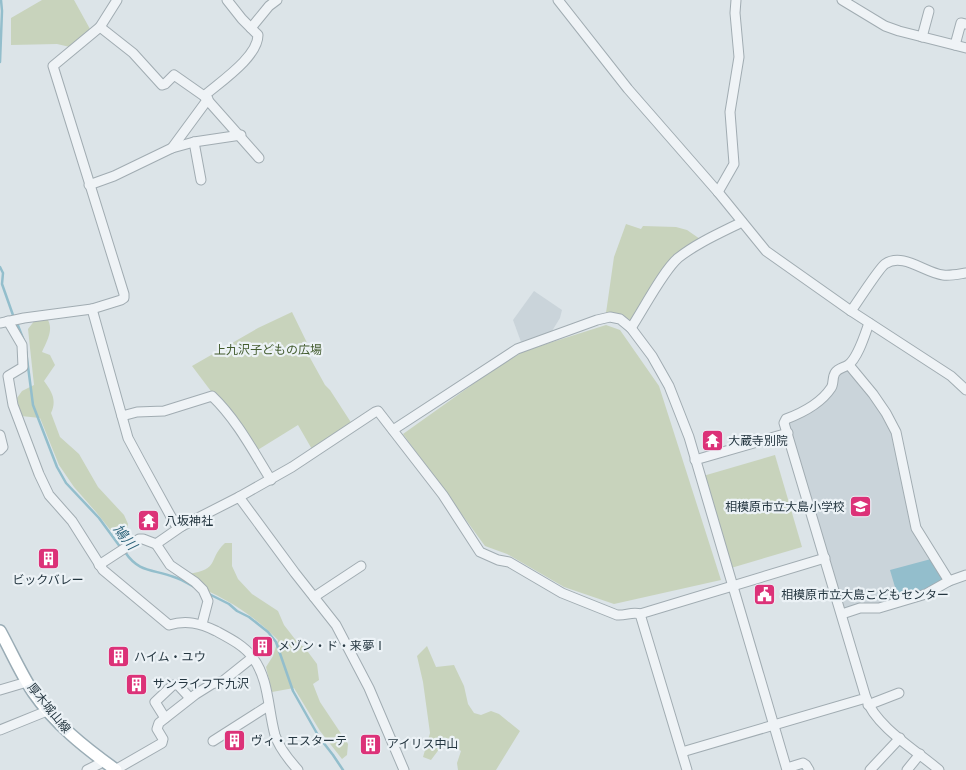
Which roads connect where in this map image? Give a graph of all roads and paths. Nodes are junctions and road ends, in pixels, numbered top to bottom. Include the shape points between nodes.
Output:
1 (117, 0) edge
2 (227, 0) edge
3 (277, 0) edge
4 (558, 0) edge
5 (736, 0) edge
6 (842, 0) edge
7 (929, 11) dead end
8 (966, 24) edge
9 (100, 27) junction
10 (250, 28) junction
11 (922, 37) junction
12 (955, 45) junction
13 (966, 48) edge
14 (206, 97) junction
15 (241, 135) junction
16 (194, 142) junction
17 (172, 148) junction
18 (259, 158) dead end
19 (201, 180) dead end
20 (89, 185) junction
21 (718, 192) junction
22 (742, 222) junction
23 (966, 272) edge
24 (92, 309) junction
25 (851, 311) junction
26 (6, 321) edge
27 (869, 323) junction
28 (631, 328) junction
29 (848, 365) junction
30 (966, 390) edge
31 (122, 416) junction
32 (394, 430) junction
33 (788, 433) junction
34 (0, 435) edge
35 (0, 450) edge
36 (695, 460) junction
37 (271, 480) junction
38 (239, 497) junction
39 (182, 526) junction
40 (156, 544) junction
41 (825, 558) junction
42 (99, 564) junction
43 (361, 566) dead end
44 (966, 575) edge
45 (948, 581) junction
46 (733, 586) junction
47 (314, 597) junction
48 (640, 614) junction
49 (842, 614) junction
50 (202, 624) junction
51 (0, 631) edge
52 (253, 657) junction
53 (27, 682) junction
54 (0, 690) edge
55 (899, 693) dead end
56 (190, 698) junction
57 (867, 702) junction
58 (268, 706) junction
59 (47, 711) junction
60 (166, 718) junction
61 (774, 724) junction
62 (0, 730) edge
63 (900, 738) junction
64 (213, 741) dead end
65 (682, 752) junction
66 (920, 754) junction
67 (102, 760) junction
68 (787, 769) edge
69 (87, 770) edge
70 (116, 770) edge
71 (298, 770) edge
72 (404, 770) edge
73 (687, 770) edge
74 (809, 770) edge
75 (870, 770) edge
76 (906, 770) edge
77 (939, 770) edge

1 - 9 street
2 - 10 street
3 - 10 street
4 - 21 street via 628,89
5 - 21 street via 740,57 730,112 734,164
6 - 11 street via 885,26
7 - 11 street
8 - 12 street via 961,23
9 - 14 street via 133,53 162,85 174,75
9 - 20 street via 53,66
10 - 14 street via 258,36 258,43 243,63
11 - 12 street
12 - 13 street
14 - 15 street
14 - 17 street
15 - 16 street
15 - 18 street
16 - 17 street
16 - 19 street
17 - 20 street
20 - 24 street via 124,294 121,300
21 - 22 street
22 - 25 street via 766,251
22 - 28 street via 677,259
23 - 25 street via 945,275 906,261 884,264
24 - 26 street
24 - 31 street
25 - 27 street
26 - 42 street via 22,345 23,367 9,374 8,379 13,405 29,450 49,496 72,522
27 - 29 street via 860,347
27 - 30 street via 951,376
28 - 32 street via 620,319 603,318 517,349
28 - 36 street via 669,386
29 - 33 street via 835,372 833,386 824,396 786,419
29 - 45 street via 882,407 896,432 916,528
31 - 37 street via 164,411 212,396 225,408
31 - 39 street via 128,438 173,522
32 - 37 street via 378,411 375,412
32 - 48 street via 480,552 509,562 562,593 617,615
33 - 36 street
33 - 41 street
34 - 35 street via 3,447
36 - 46 street
37 - 38 street
38 - 39 street
38 - 47 street
39 - 40 street
40 - 42 street via 141,538
40 - 50 street via 170,565 199,585 205,594 206,610
41 - 46 street
41 - 49 street
42 - 50 street via 168,625 183,621
43 - 47 street
44 - 45 street
45 - 49 street via 926,594 879,608 860,608
46 - 48 street
46 - 61 street
47 - 72 street via 336,625 354,658
48 - 65 street
49 - 57 street
50 - 52 street
51 - 53 main road, 厚木城山線
52 - 56 street via 224,681 212,684
52 - 58 street via 264,680
53 - 54 street
53 - 59 main road, 厚木城山線
55 - 57 street
56 - 60 street
56 - 60 street via 178,685 173,685 155,702
57 - 61 street
57 - 63 street
58 - 64 street
58 - 71 street via 277,741
59 - 62 street
59 - 67 main road, 厚木城山線 via 70,735
60 - 70 street via 157,726 162,743
61 - 65 street
61 - 68 street
63 - 66 street
63 - 75 street
65 - 73 street
66 - 76 street
66 - 77 street
67 - 69 street
67 - 70 main road, 厚木城山線
68 - 74 street via 803,763

